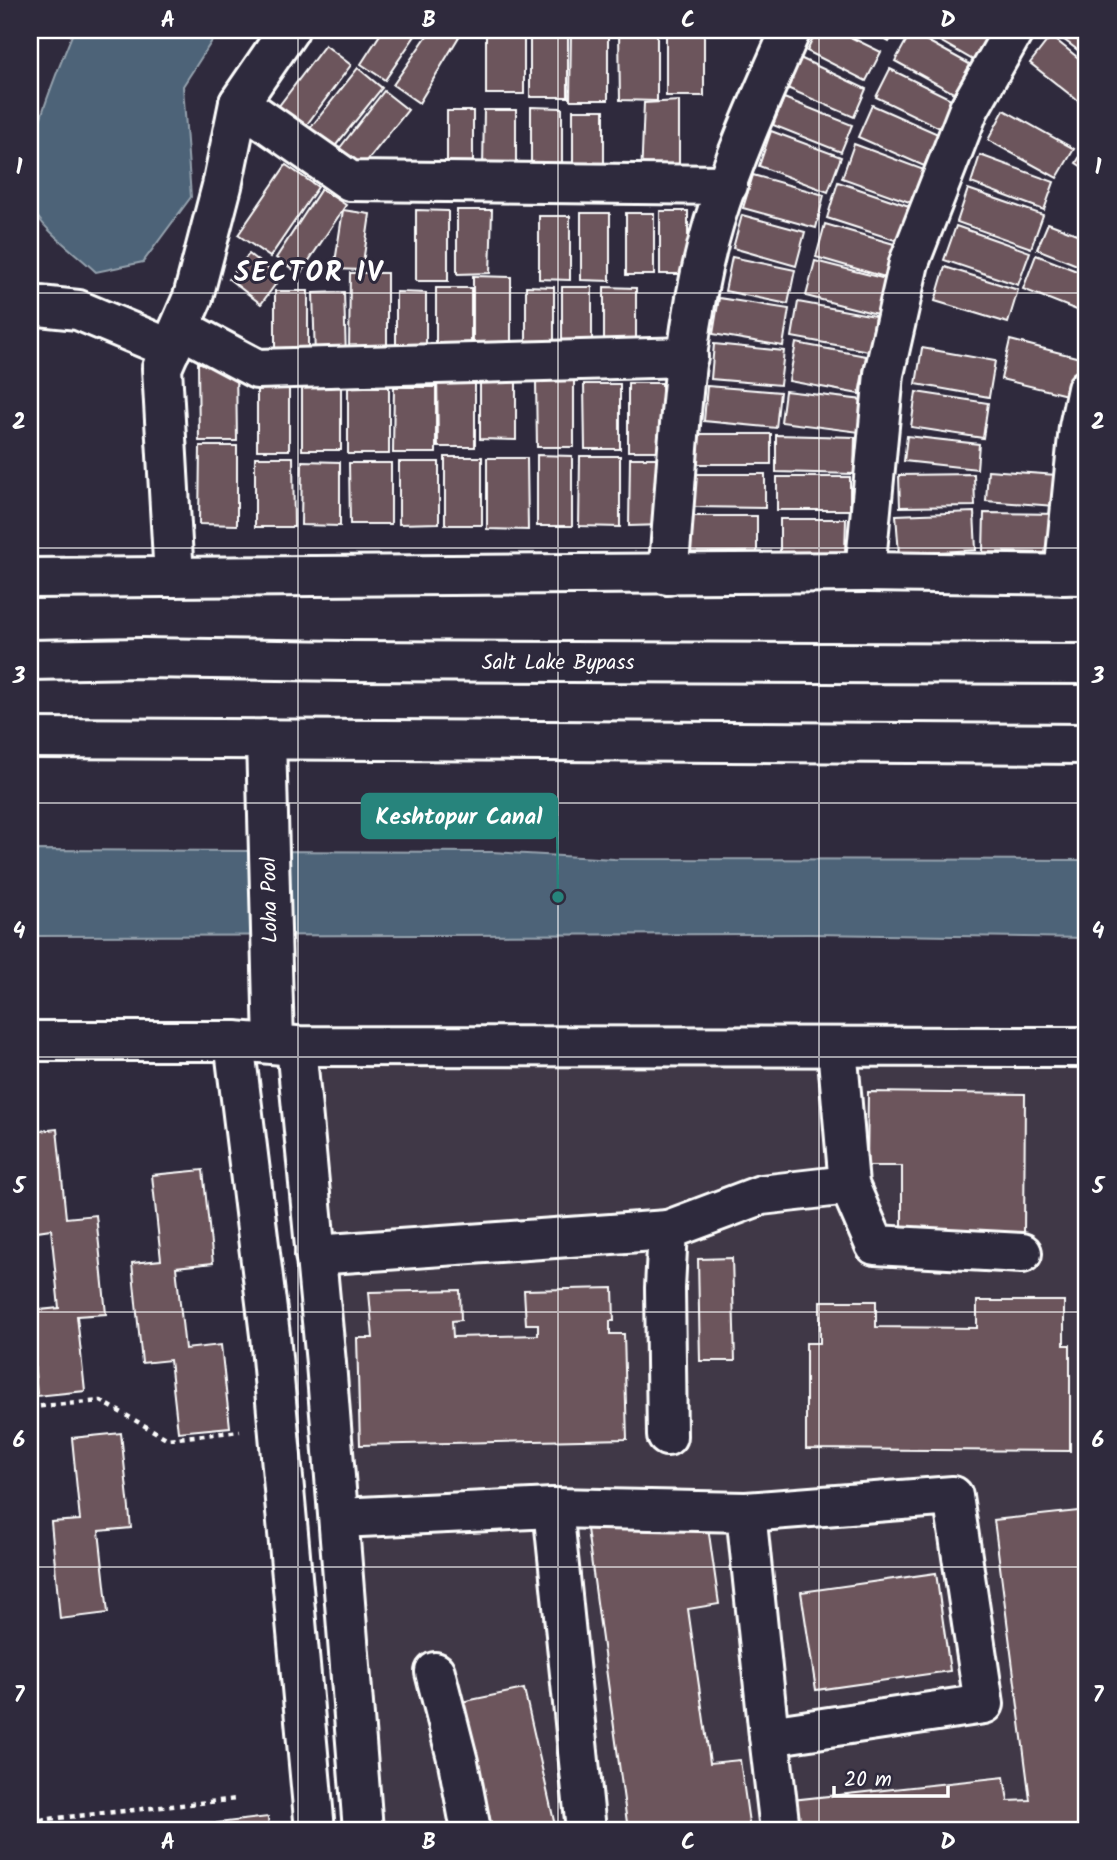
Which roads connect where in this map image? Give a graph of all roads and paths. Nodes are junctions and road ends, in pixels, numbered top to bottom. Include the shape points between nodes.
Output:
1 (289, 30) edge
2 (791, 30) edge
3 (1014, 30) edge
4 (239, 103) junction
5 (728, 185) junction
6 (30, 305) edge
7 (175, 338) junction
8 (688, 357) junction
9 (1087, 389) edge
10 (865, 572) junction
11 (668, 575) junction
12 (1076, 575) edge
13 (174, 577) junction
14 (30, 578) edge
15 (30, 660) edge
16 (1087, 664) edge
17 (30, 738) edge
18 (266, 739) junction
19 (1087, 744) edge
20 (30, 1041) edge
21 (234, 1041) junction
22 (285, 1045) junction
23 (837, 1047) junction
24 (1087, 1047) edge
25 (849, 1185) junction
26 (668, 1230) junction
27 (1021, 1253) dead end
28 (316, 1255) junction
29 (30, 1407) edge
30 (279, 1429) junction
31 (667, 1436) dead end
32 (553, 1508) junction
33 (746, 1512) junction
34 (338, 1518) junction
35 (435, 1672) dead end
36 (769, 1736) junction
37 (237, 1799) dead end
38 (30, 1821) edge
39 (315, 1830) edge
40 (363, 1830) edge
41 (471, 1830) edge
42 (586, 1830) edge
43 (780, 1830) edge

1 - 4 street
2 - 5 street
3 - 10 street via 969,109 909,263 884,374
4 - 5 street via 350,181
4 - 7 street via 193,297
5 - 8 street via 714,223
6 - 7 street via 78,310
7 - 8 street via 257,369
7 - 13 street via 162,368
8 - 11 street
9 - 12 street via 1079,427
10 - 11 street
10 - 12 street
11 - 13 street
13 - 14 street
15 - 16 street, Salt Lake Bypass
17 - 18 street
18 - 19 street
18 - 22 street, Loha Pool via 271,994
20 - 21 street
21 - 22 street
21 - 30 street
22 - 23 street
22 - 28 street, Loha Pool
23 - 24 street
23 - 25 street
25 - 26 street via 761,1195
25 - 27 street via 875,1245
26 - 28 street
26 - 31 street
28 - 34 street, Loha Pool
29 - 30 path via 102,1401 168,1438
30 - 39 street
32 - 33 street
32 - 34 street
32 - 42 street
33 - 36 street
33 - 36 street via 953,1496 984,1704
34 - 40 street, Loha Pool
35 - 41 street
36 - 43 street
37 - 38 path

